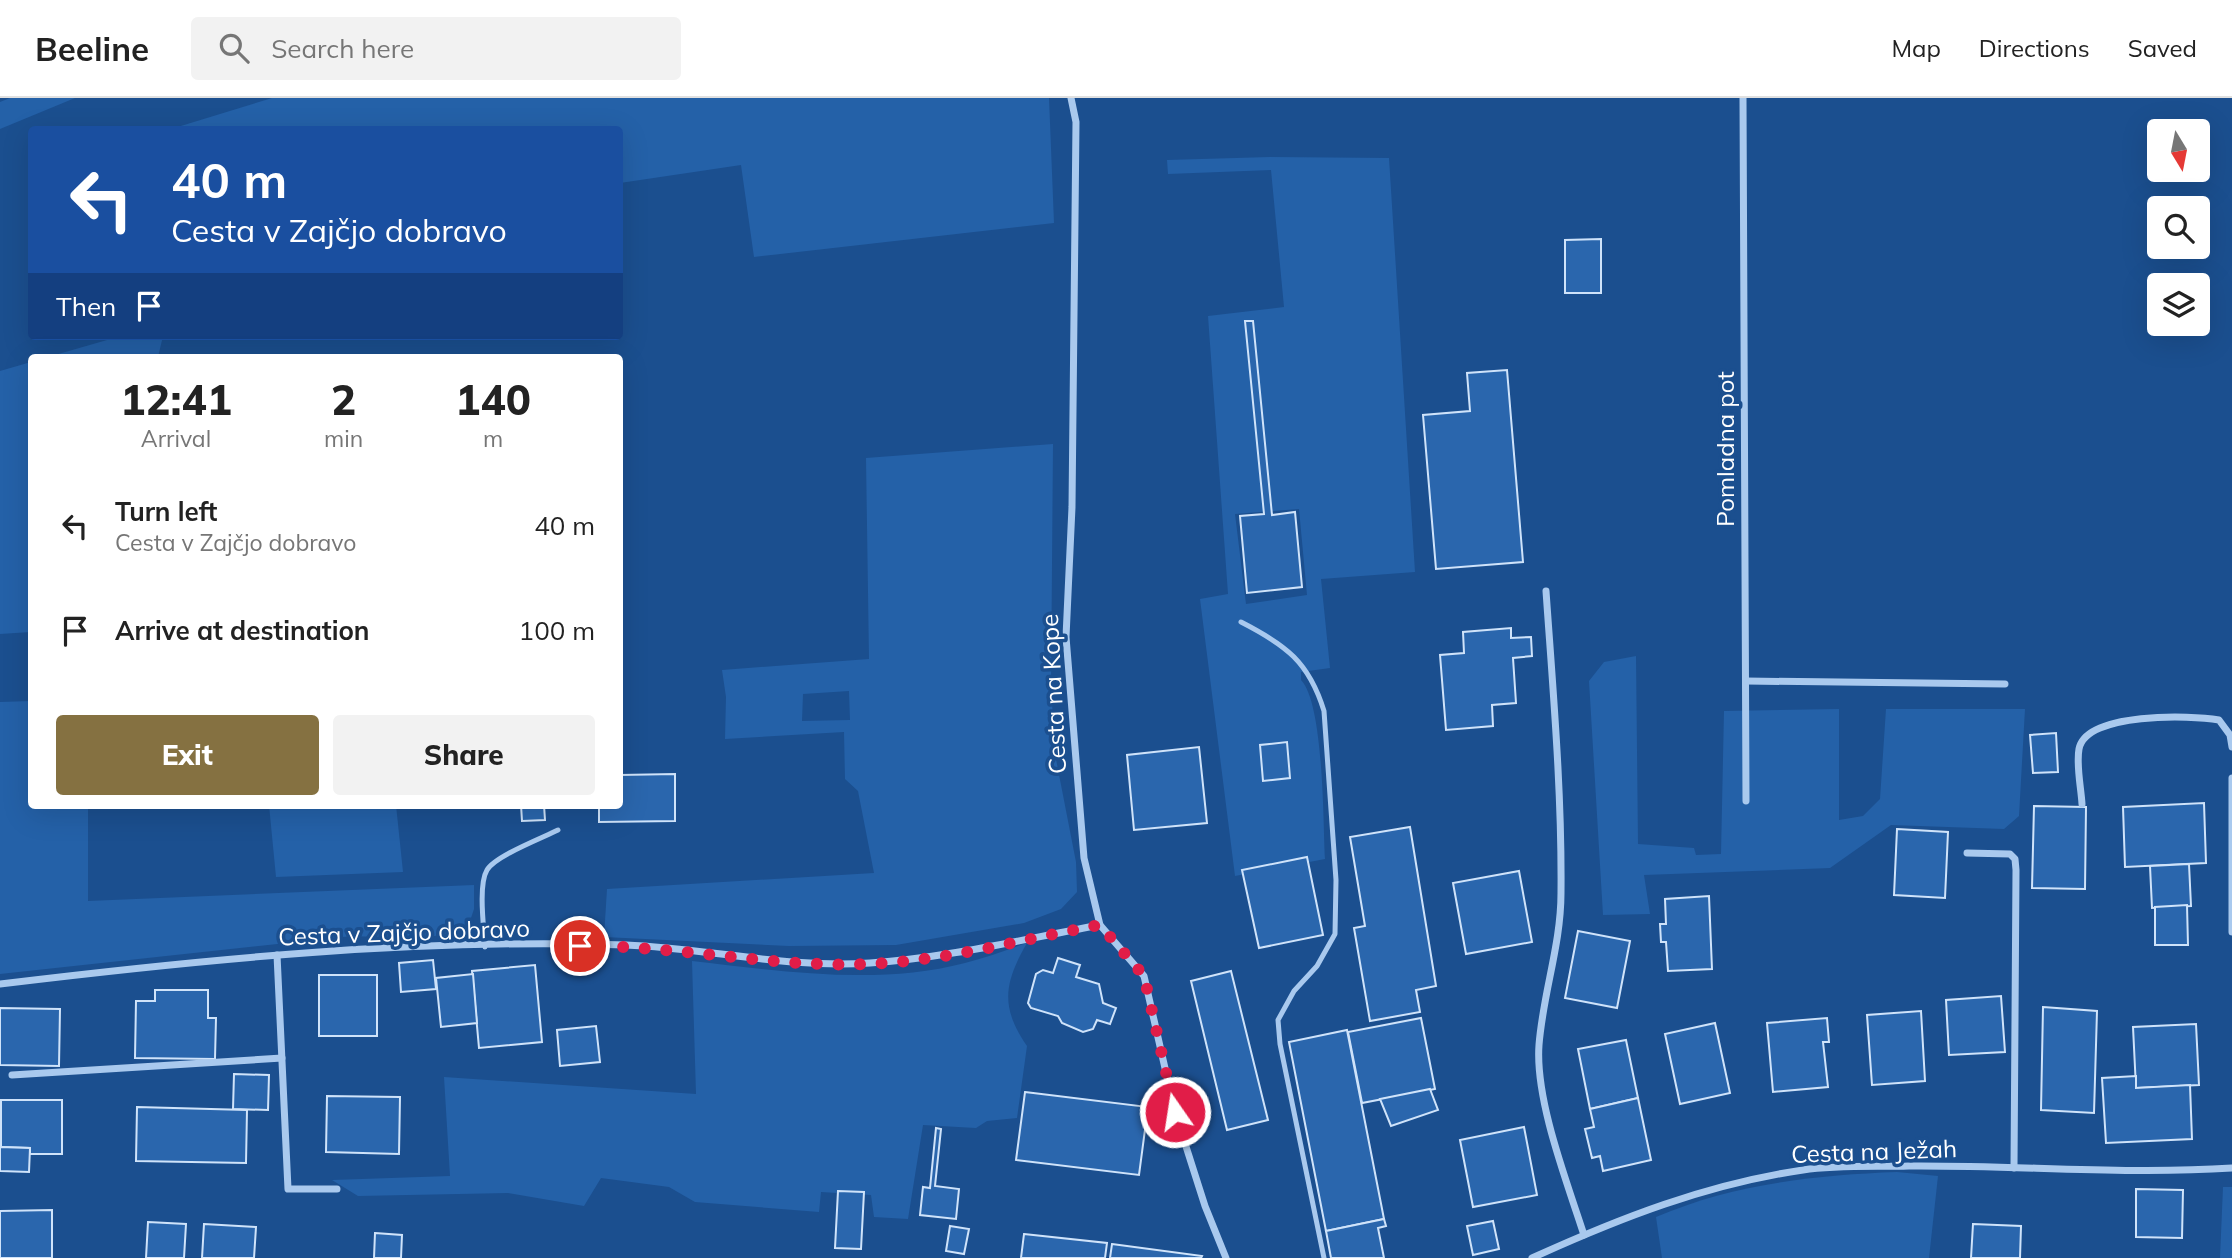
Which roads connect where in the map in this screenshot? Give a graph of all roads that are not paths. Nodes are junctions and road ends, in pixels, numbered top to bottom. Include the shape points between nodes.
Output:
1 (1071, 98) edge
2 (1743, 98) edge
3 (1546, 591) dead end
4 (1241, 622) dead end
5 (1746, 681) junction
6 (2005, 684) dead end
7 (2232, 747) edge
8 (2232, 778) edge
9 (1746, 801) dead end
10 (2082, 803) dead end
11 (558, 830) dead end
12 (1968, 853) dead end
13 (1100, 925) junction
14 (2232, 932) edge
15 (485, 947) junction
16 (277, 956) junction
17 (0, 984) edge
18 (282, 1058) junction
19 (12, 1075) dead end
20 (2014, 1168) junction
21 (2232, 1168) edge
22 (337, 1189) dead end
23 (1584, 1235) junction
24 (1226, 1258) edge
25 (1324, 1258) edge
26 (1532, 1258) edge

1 - 13 street, Cesta na Kope via 1076,122 1066,637 1084,858
2 - 5 street, Pomladna pot
3 - 23 street via 1561,892 1559,942 1539,1046 1554,1136
4 - 25 lane via 1271,637 1303,663 1324,711 1333,813 1335,934 1278,1020
5 - 6 street
5 - 9 street, Pomladna pot
7 - 10 street via 2219,720 2191,715 2105,726 2088,733 2079,748
8 - 14 street
11 - 15 lane via 486,870
12 - 20 street via 2010,854 2015,859
13 - 15 street, Cesta v Zajčjo dobravo via 868,964 628,945
13 - 24 street, Cesta na Kope via 1144,976 1175,1112
15 - 16 street, Cesta v Zajčjo dobravo
16 - 17 street, Cesta v Zajčjo dobravo
16 - 18 street
18 - 19 street
18 - 22 street via 288,1189
20 - 21 street, Cesta na Ježah
20 - 23 street, Cesta na Ježah via 1806,1170 1679,1197
23 - 26 street, Cesta na Ježah

